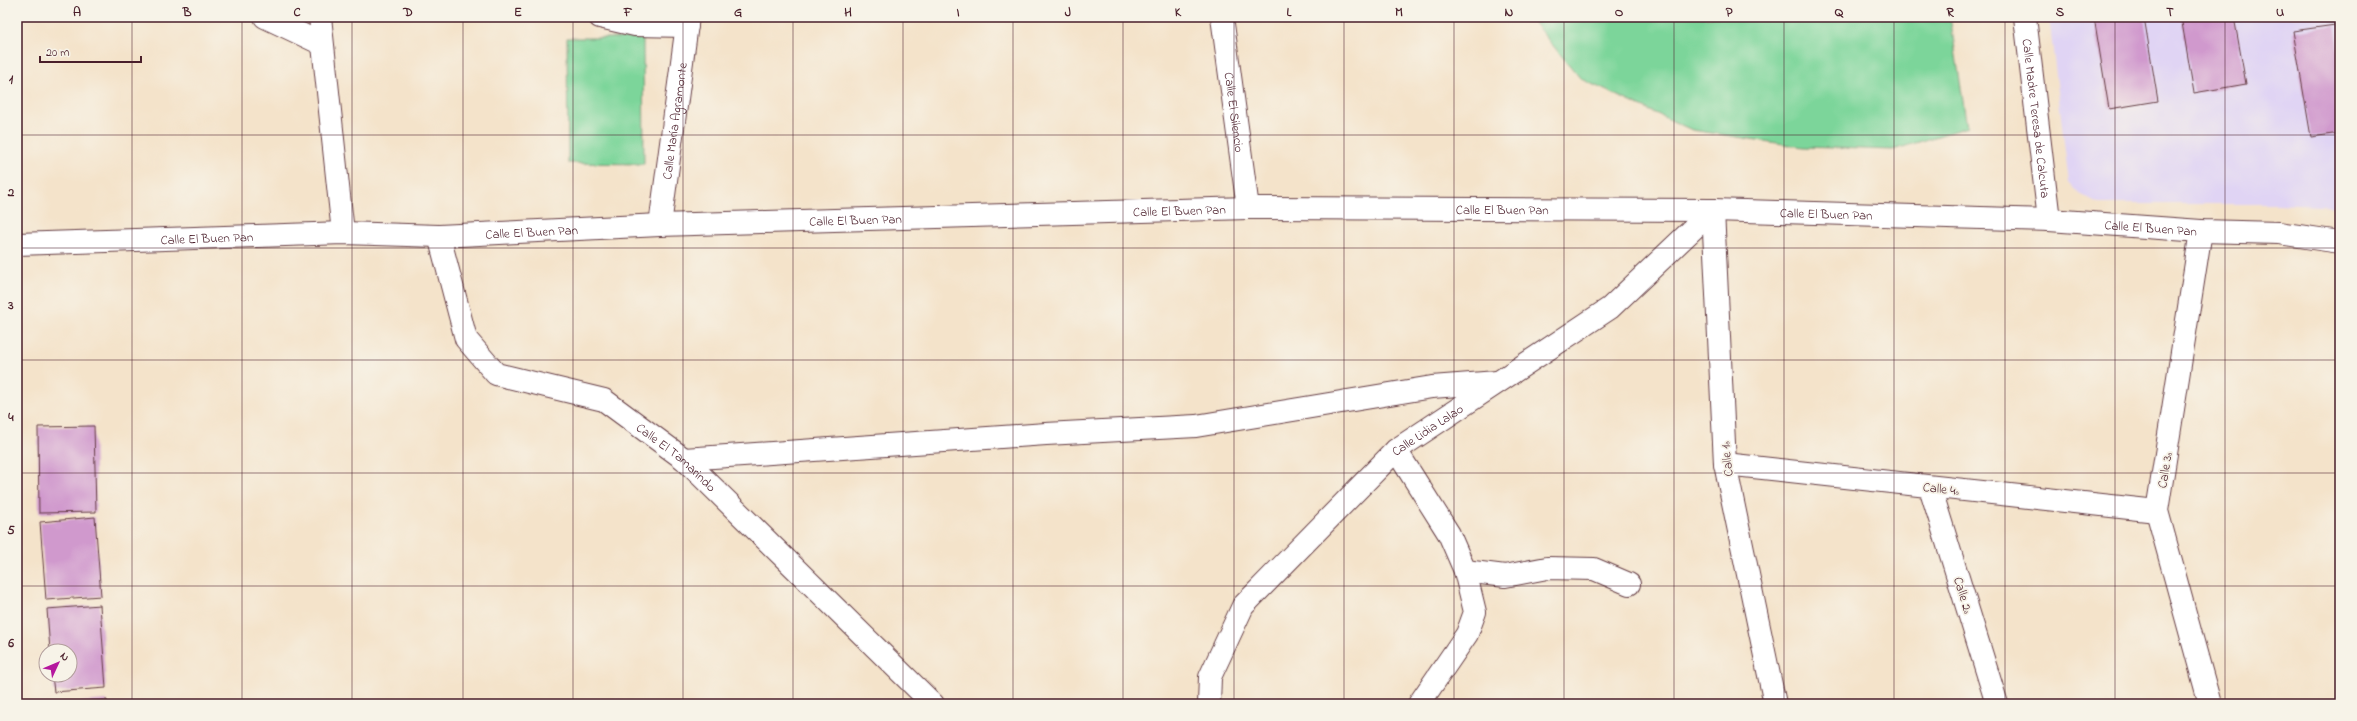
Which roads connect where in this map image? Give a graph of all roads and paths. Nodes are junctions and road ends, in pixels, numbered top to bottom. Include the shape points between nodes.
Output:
1 (264, 17) edge
2 (320, 17) edge
3 (600, 17) edge
4 (1222, 17) edge
5 (2025, 17) edge
6 (688, 21) edge
7 (322, 44) junction
8 (1248, 208) junction
9 (1712, 210) junction
10 (2049, 220) junction
11 (660, 225) junction
12 (2201, 231) junction
13 (343, 233) junction
14 (439, 236) junction
15 (2340, 242) edge
16 (17, 244) edge
17 (1498, 382) junction
18 (1396, 450) junction
19 (684, 459) junction
20 (1724, 464) junction
21 (1930, 487) junction
22 (2157, 511) junction
23 (1465, 571) junction
24 (1629, 584) dead end
25 (933, 704) edge
26 (1209, 704) edge
27 (1419, 704) edge
28 (1775, 704) edge
29 (1997, 704) edge
30 (2210, 704) edge

1 - 7 street
2 - 7 street
3 - 6 street via 635,25
4 - 8 street, Calle El Silencio
5 - 10 street, Calle Madre Teresa de Calcuta
6 - 11 street, Calle María Agramonte
7 - 13 street
8 - 9 street, Calle El Buen Pan
8 - 11 street, Calle El Buen Pan
9 - 10 street, Calle El Buen Pan
9 - 17 street, Calle Lidia Lalao via 1610,308
9 - 20 street, Calle 1ª
10 - 12 street, Calle El Buen Pan
11 - 14 street, Calle El Buen Pan
12 - 15 street, Calle El Buen Pan via 2280,233
12 - 22 street, Calle 3ª
13 - 14 street, Calle El Buen Pan
13 - 16 street, Calle El Buen Pan
14 - 19 street, Calle El Tamarindo via 466,339 496,374 604,400
17 - 18 street, Calle Lidia Lalao
17 - 19 street via 1432,387 1196,426 1038,434
18 - 23 street via 1448,534
18 - 26 street, Calle Lidia Lalao via 1243,606 1210,676
19 - 25 street, Calle El Tamarindo
20 - 21 street, Calle 4ª
20 - 28 street, Calle 1ª
21 - 22 street, Calle 4ª
21 - 29 street, Calle 2ª
22 - 30 street, Calle 3ª
23 - 24 street via 1505,576 1547,568 1594,569
23 - 27 street via 1475,612 1467,634

